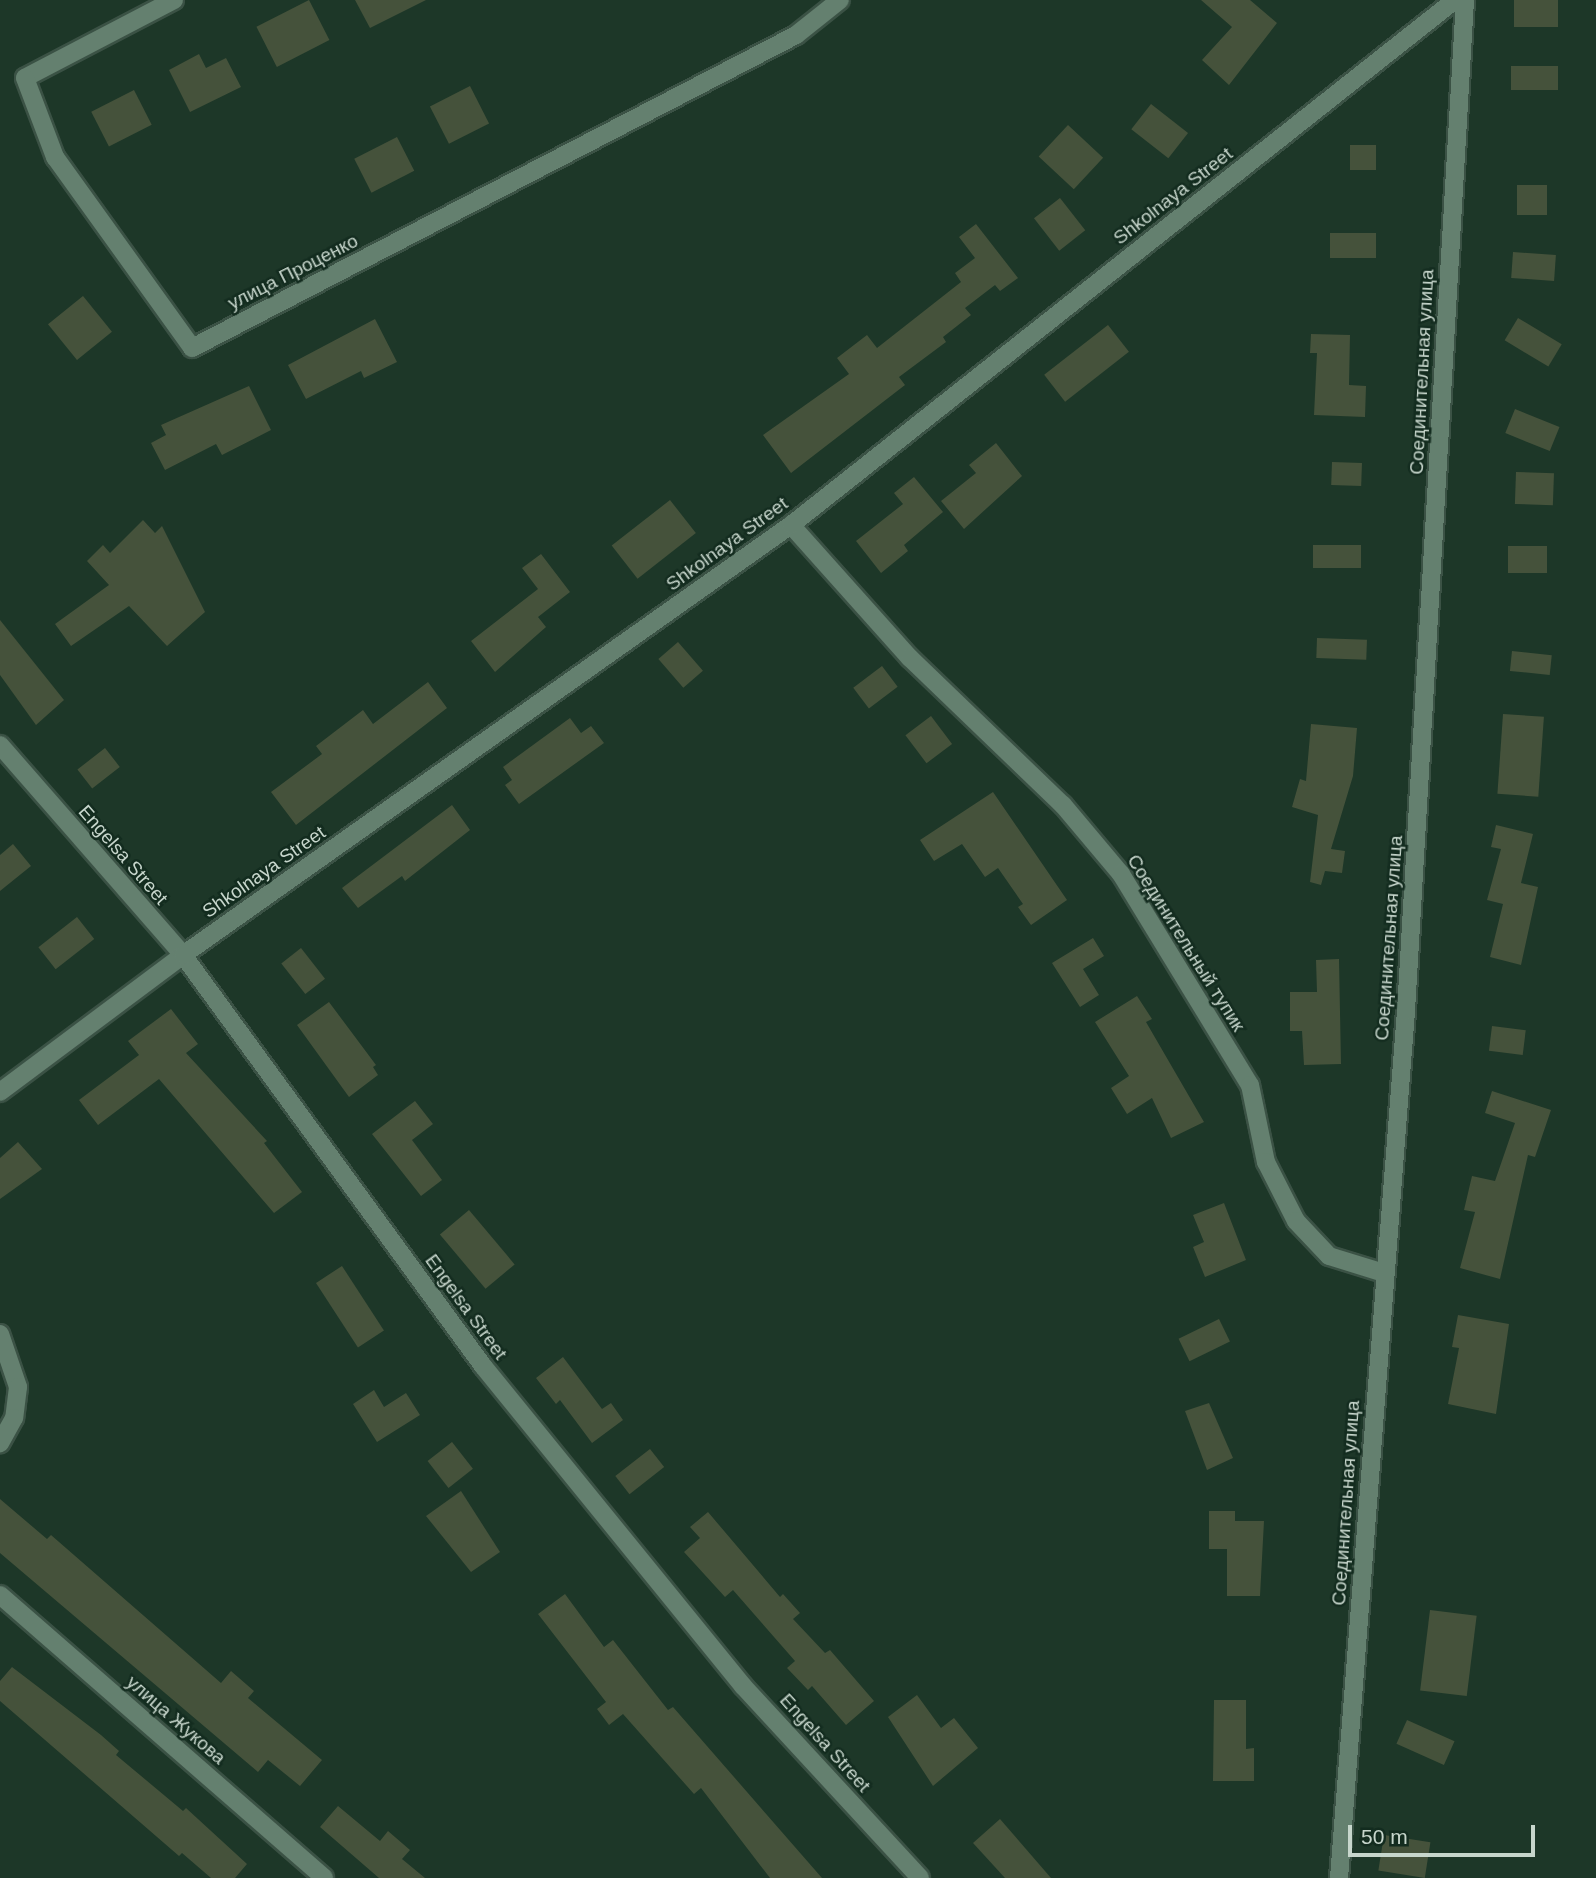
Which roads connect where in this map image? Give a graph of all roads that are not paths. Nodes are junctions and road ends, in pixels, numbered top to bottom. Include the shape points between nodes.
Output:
1 (174, 0) edge
2 (841, 0) edge
3 (1455, 0) edge
4 (1465, 0) edge
5 (791, 525) junction
6 (0, 745) edge
7 (183, 955) junction
8 (0, 1092) edge
9 (1384, 1273) junction
10 (0, 1334) edge
11 (0, 1443) edge
12 (0, 1595) edge
13 (324, 1878) edge
14 (920, 1878) edge
15 (1339, 1878) edge

1 - 2 street, улица Проценко via 25,78 55,157 192,348 796,36
3 - 5 street, Shkolnaya Street
4 - 9 street, Соединительная улица via 1406,1011
5 - 7 street, Shkolnaya Street
5 - 9 street, Соединительный тупик via 909,658 1063,805 1121,874 1251,1086 1266,1162 1296,1221 1329,1256
6 - 7 street, Engelsa Street
7 - 8 street, Shkolnaya Street
7 - 14 street, Engelsa Street via 483,1366 743,1685
9 - 15 street, Соединительная улица
10 - 11 street via 19,1387 14,1418
12 - 13 street, улица Жукова

